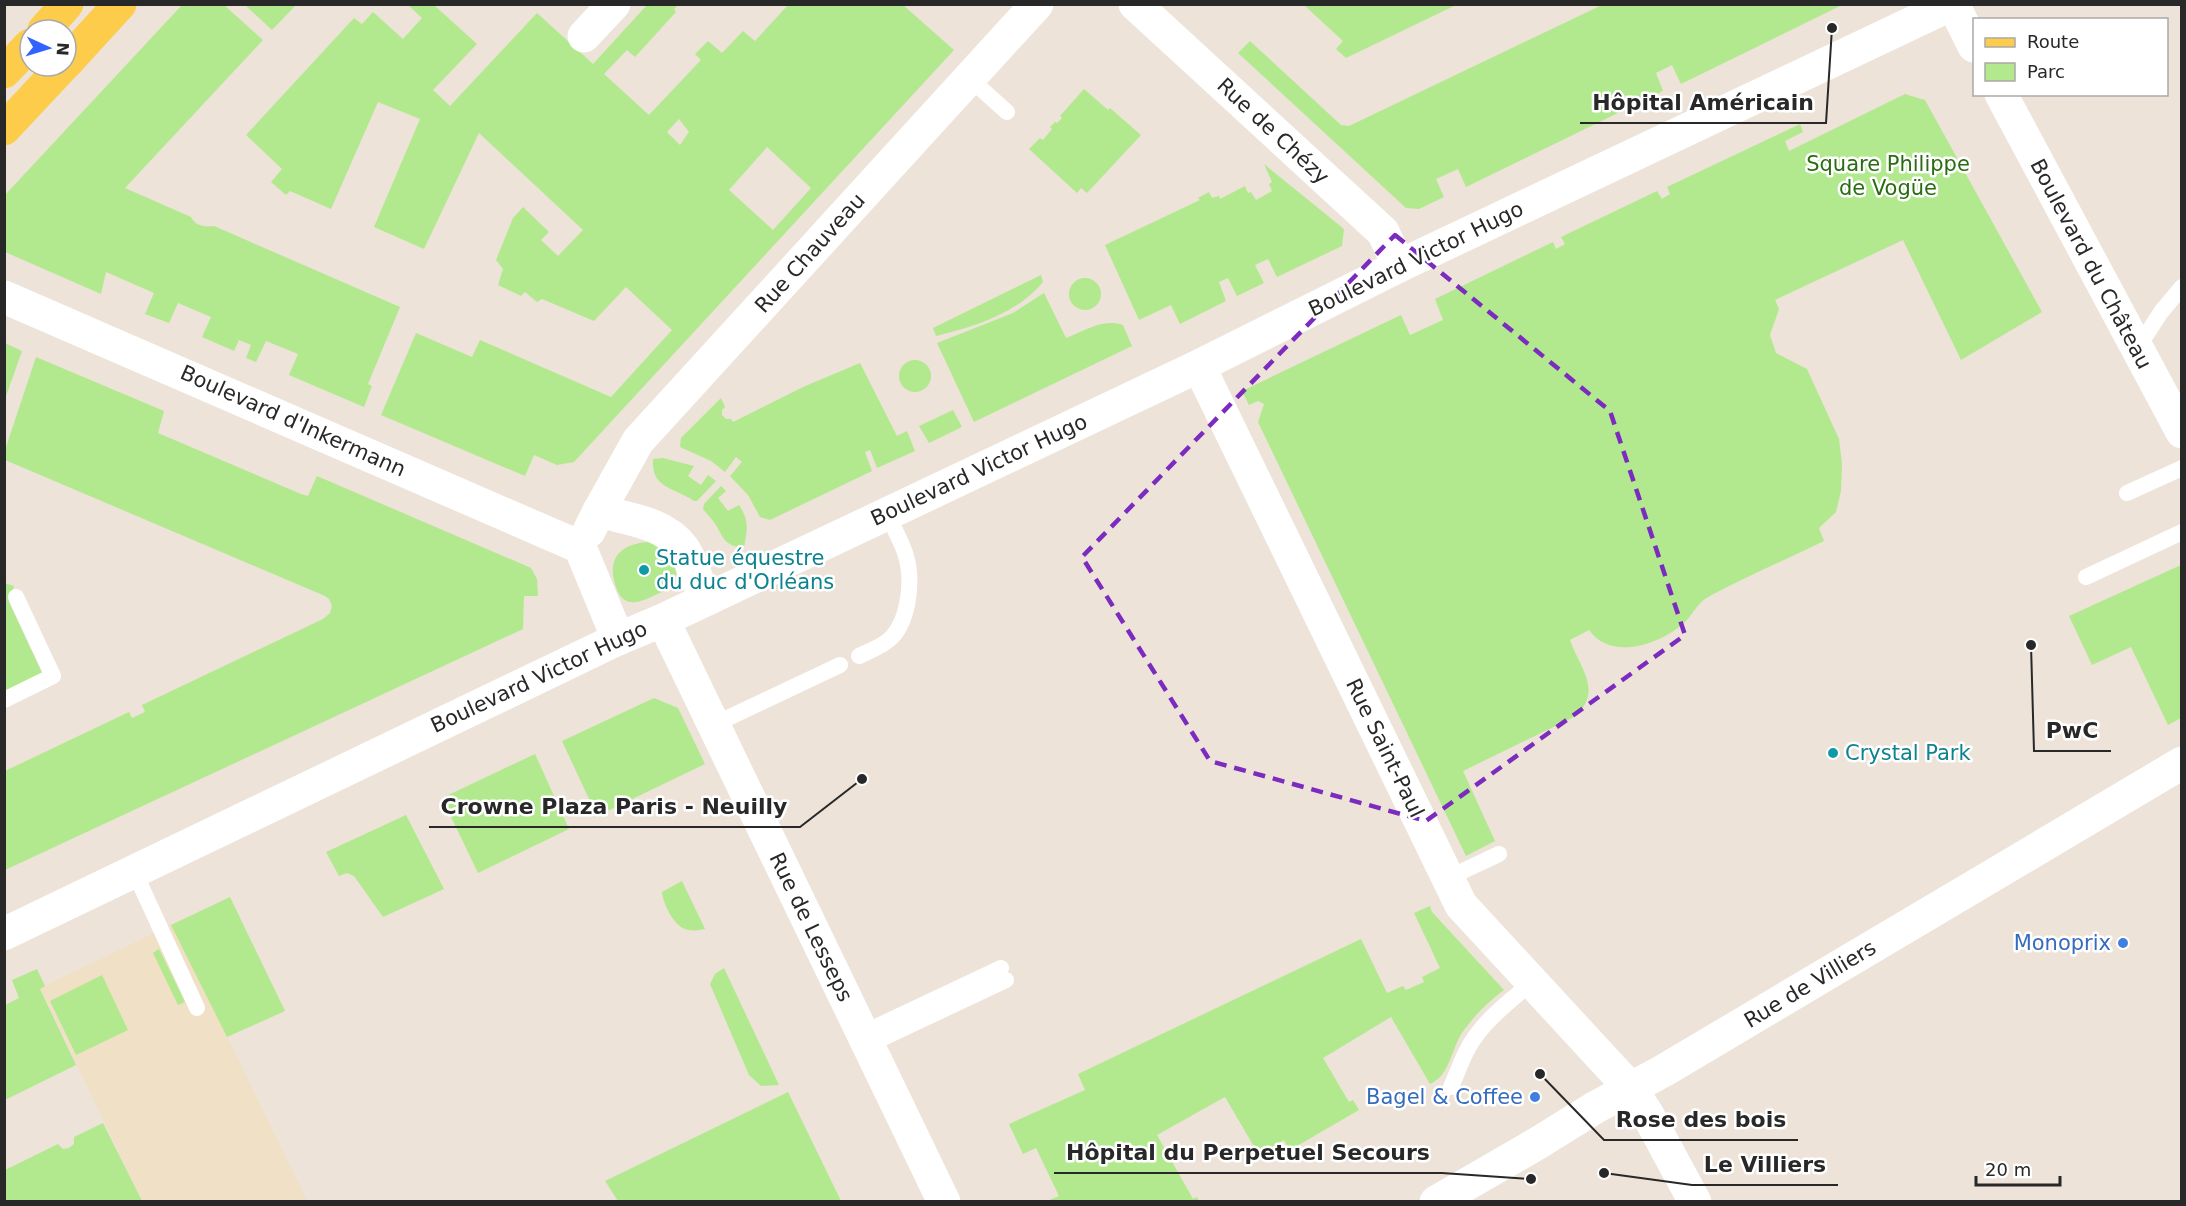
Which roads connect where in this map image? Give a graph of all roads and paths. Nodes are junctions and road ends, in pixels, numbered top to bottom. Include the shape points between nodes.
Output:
1 (67, 4) edge
2 (120, 4) edge
3 (614, 4) edge
4 (1037, 4) edge
5 (1135, 4) edge
6 (1952, 4) edge
7 (55, 18) edge
8 (584, 36) dead end
9 (1973, 44) edge
10 (78, 50) edge
11 (18, 57) edge
12 (4, 72) edge
13 (52, 78) edge
14 (969, 78) junction
15 (2002, 96) edge
16 (1006, 112) dead end
17 (4, 129) edge
18 (1399, 266) junction
19 (2181, 287) edge
20 (4, 297) edge
21 (2137, 350) junction
22 (1199, 366) junction
23 (2181, 432) edge
24 (2181, 468) edge
25 (2127, 493) dead end
26 (599, 511) junction
27 (887, 514) junction
28 (2181, 532) edge
29 (580, 547) junction
30 (2086, 577) dead end
31 (16, 597) dead end
32 (705, 600) junction
33 (663, 620) junction
34 (618, 639) junction
35 (859, 656) dead end
36 (840, 665) dead end
37 (4, 700) edge
38 (713, 725) junction
39 (2181, 764) edge
40 (1499, 854) dead end
41 (134, 871) junction
42 (1448, 878) junction
43 (4, 934) edge
44 (1004, 974) dead end
45 (1536, 986) junction
46 (197, 1008) dead end
47 (866, 1039) junction
48 (1631, 1089) junction
49 (1455, 1091) dead end
50 (944, 1202) edge
51 (1436, 1202) edge
52 (1695, 1202) edge

1 - 7 main road
2 - 10 main road
3 - 8 street
4 - 14 street, Rue Chauveau
5 - 18 street, Rue de Chézy via 1383,232
6 - 9 street
6 - 18 street, Boulevard Victor Hugo
11 - 12 main road
13 - 17 main road
14 - 16 lane
14 - 26 street, Rue Chauveau via 638,441
15 - 21 street, Boulevard du Château
18 - 22 street, Boulevard Victor Hugo
19 - 21 lane
20 - 29 street, Boulevard d'Inkermann
21 - 23 street, Boulevard du Château
22 - 27 street, Boulevard Victor Hugo
22 - 42 street, Rue Saint-Paul
24 - 25 lane
26 - 29 street, Rue Chauveau
26 - 32 street via 668,531 684,548
27 - 32 street, Boulevard Victor Hugo
27 - 35 lane via 906,556 906,603 892,638
28 - 30 lane
29 - 34 street
31 - 37 lane via 53,676
32 - 33 street, Boulevard Victor Hugo
33 - 34 street, Boulevard Victor Hugo
33 - 38 street, Rue de Lesseps
34 - 41 street, Boulevard Victor Hugo
36 - 38 lane
38 - 47 street, Rue de Lesseps
39 - 48 street, Rue de Villiers
40 - 42 lane
41 - 43 street, Boulevard Victor Hugo
41 - 46 lane
42 - 45 street, Rue Saint-Paul via 1461,905
44 - 47 lane
45 - 48 street, Rue Saint-Paul
45 - 49 lane via 1486,1040
47 - 50 street, Rue de Lesseps
48 - 51 street, Rue de Villiers
48 - 52 street, Rue Saint-Paul

